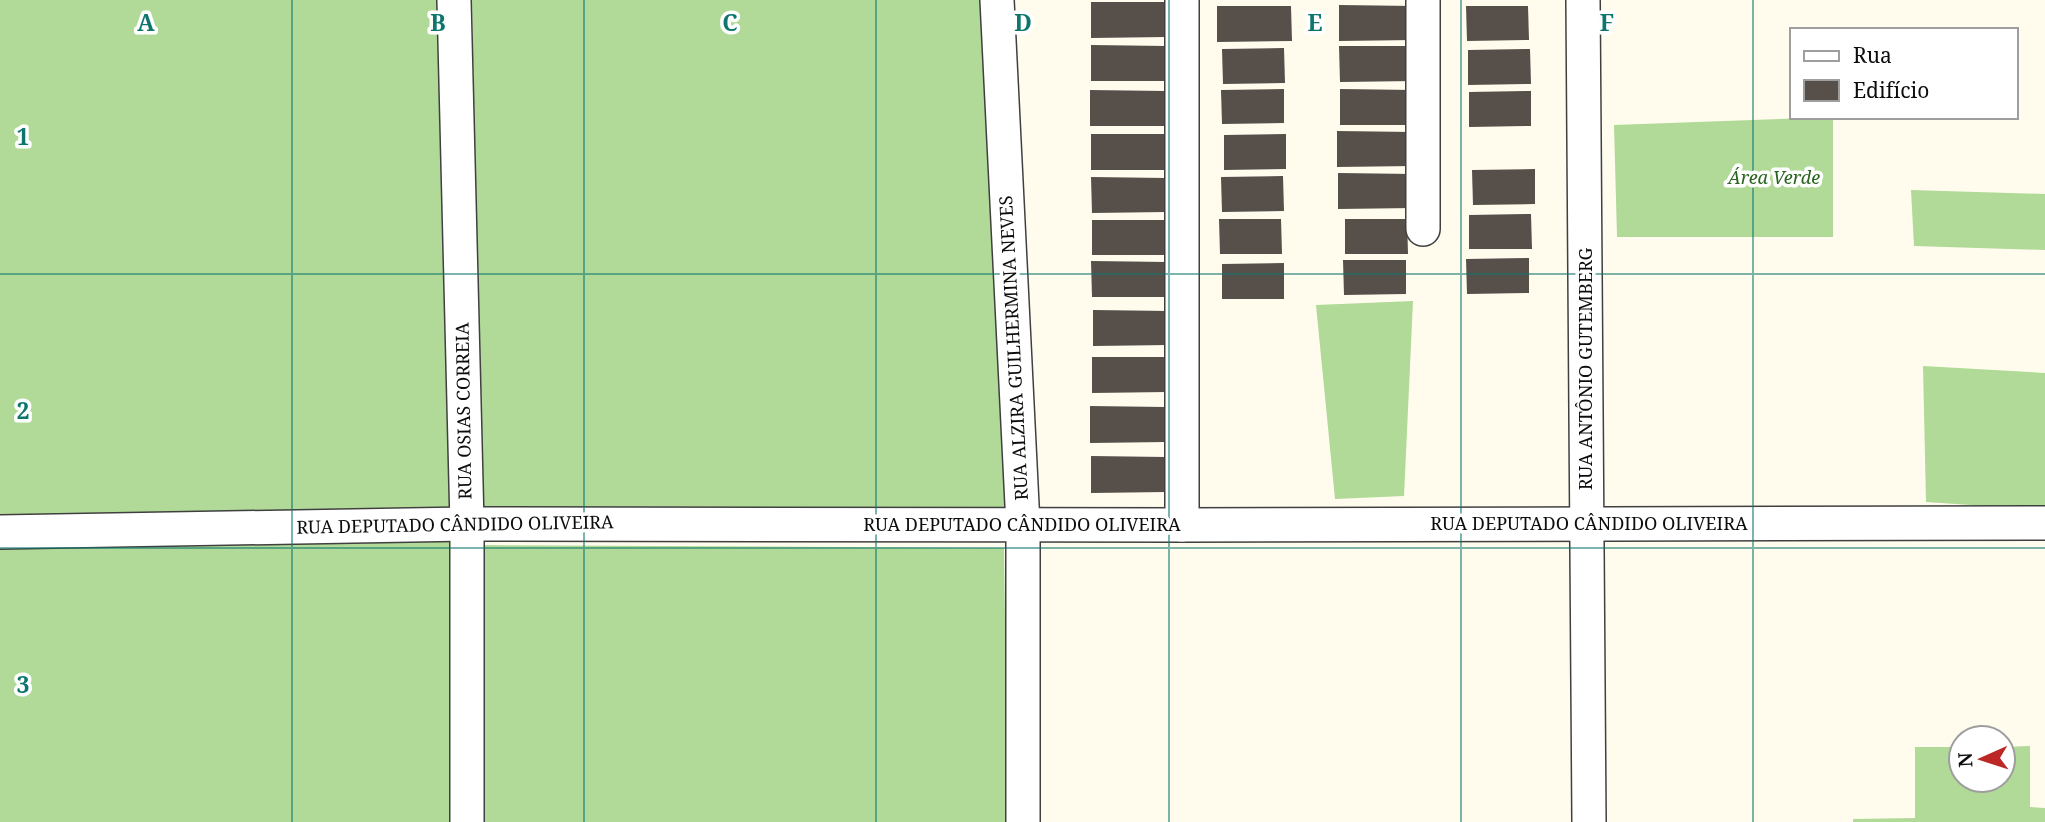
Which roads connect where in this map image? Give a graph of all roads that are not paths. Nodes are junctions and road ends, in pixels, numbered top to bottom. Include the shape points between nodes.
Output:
1 (454, 0) edge
2 (997, 0) edge
3 (1182, 0) edge
4 (1423, 0) edge
5 (1583, 0) edge
6 (1423, 229) dead end
7 (2045, 523) edge
8 (467, 524) junction
9 (1023, 524) junction
10 (1587, 524) junction
11 (1182, 525) junction
12 (0, 532) edge
13 (467, 822) edge
14 (1023, 822) edge
15 (1589, 822) edge

1 - 8 street, RUA OSIAS CORREIA
2 - 9 street, RUA ALZIRA GUILHERMINA NEVES
3 - 11 street
4 - 6 street
5 - 10 street, RUA ANTÔNIO GUTEMBERG
7 - 10 street, RUA DEPUTADO CÂNDIDO OLIVEIRA
8 - 9 street, RUA DEPUTADO CÂNDIDO OLIVEIRA
8 - 12 street, RUA DEPUTADO CÂNDIDO OLIVEIRA
8 - 13 street, RUA OSIAS CORREIA
9 - 11 street, RUA DEPUTADO CÂNDIDO OLIVEIRA
9 - 14 street, RUA ALZIRA GUILHERMINA NEVES
10 - 11 street, RUA DEPUTADO CÂNDIDO OLIVEIRA
10 - 15 street, RUA ANTÔNIO GUTEMBERG

